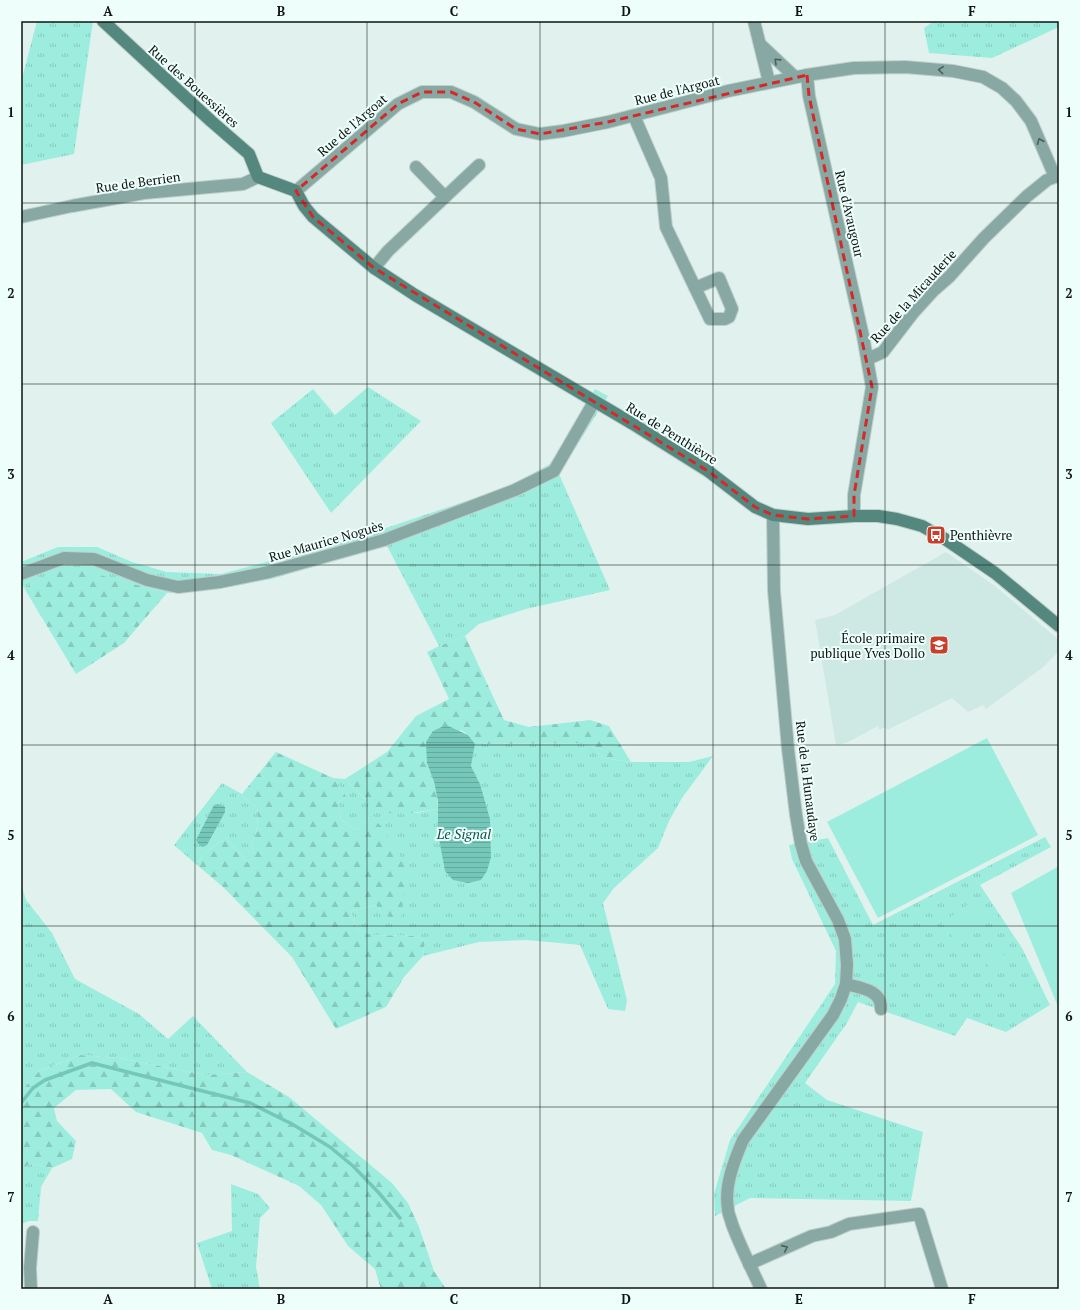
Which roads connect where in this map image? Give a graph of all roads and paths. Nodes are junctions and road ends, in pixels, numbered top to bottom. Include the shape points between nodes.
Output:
1 (103, 21) edge
2 (754, 21) edge
3 (760, 44) junction
4 (807, 75) junction
5 (795, 77) junction
6 (769, 82) junction
7 (634, 116) junction
8 (479, 165) dead end
9 (416, 166) dead end
10 (1057, 176) edge
11 (258, 177) junction
12 (296, 191) junction
13 (445, 197) junction
14 (21, 217) edge
15 (374, 268) junction
16 (695, 288) dead end
17 (868, 359) junction
18 (594, 402) junction
19 (773, 515) junction
20 (854, 516) junction
21 (21, 574) edge
22 (1059, 626) edge
23 (846, 984) junction
24 (881, 1009) dead end
25 (33, 1232) dead end
26 (749, 1264) junction
27 (31, 1289) edge
28 (761, 1289) edge
29 (942, 1289) edge

1 - 11 street, Rue des Bouessières via 249,154
2 - 3 street
5 -> 3 street
3 - 6 street
4 - 5 street, Rue de l'Argoat
10 -> 4 street, Rue de l'Argoat via 1031,121 1002,88 983,77 953,71 905,67 854,68
4 - 17 street, Rue d'Avaugour via 809,96
5 - 6 street, Rue de l'Argoat
6 - 7 street, Rue de l'Argoat
7 - 12 street, Rue de l'Argoat via 540,134 516,129 474,102 451,92 422,92 398,104
7 - 16 street via 661,178 666,227
8 - 13 street
9 - 13 street
10 - 17 street, Rue de la Micauderie via 1047,180 1026,197 913,312 883,352
11 - 12 street
11 - 14 street, Rue de Berrien via 243,184 144,193
12 - 15 street, Rue de Penthièvre via 313,217
13 - 15 street via 388,251
15 - 18 street, Rue de Penthièvre
17 - 20 street, Rue de la Micauderie via 872,387 854,495
18 - 19 street, Rue de Penthièvre via 708,471 755,507
18 - 21 street, Rue Maurice Noguès via 554,471 515,490 384,540 269,572 178,587 146,580 94,559 64,558
19 - 20 street, Rue de Penthièvre via 808,519
19 - 23 street, Rue de la Hunaudaye via 774,591 793,796 806,860 838,920 845,939
20 - 22 street, Rue de Penthièvre via 878,516 922,526 996,573
23 - 24 street via 875,993 881,1002
23 - 26 street, Rue de la Hunaudaye via 833,1015 743,1140 736,1157 727,1193 728,1209
25 - 27 street
26 - 28 street, Rue de la Hunaudaye
26 -> 29 street via 812,1236 831,1232 849,1224 919,1214

